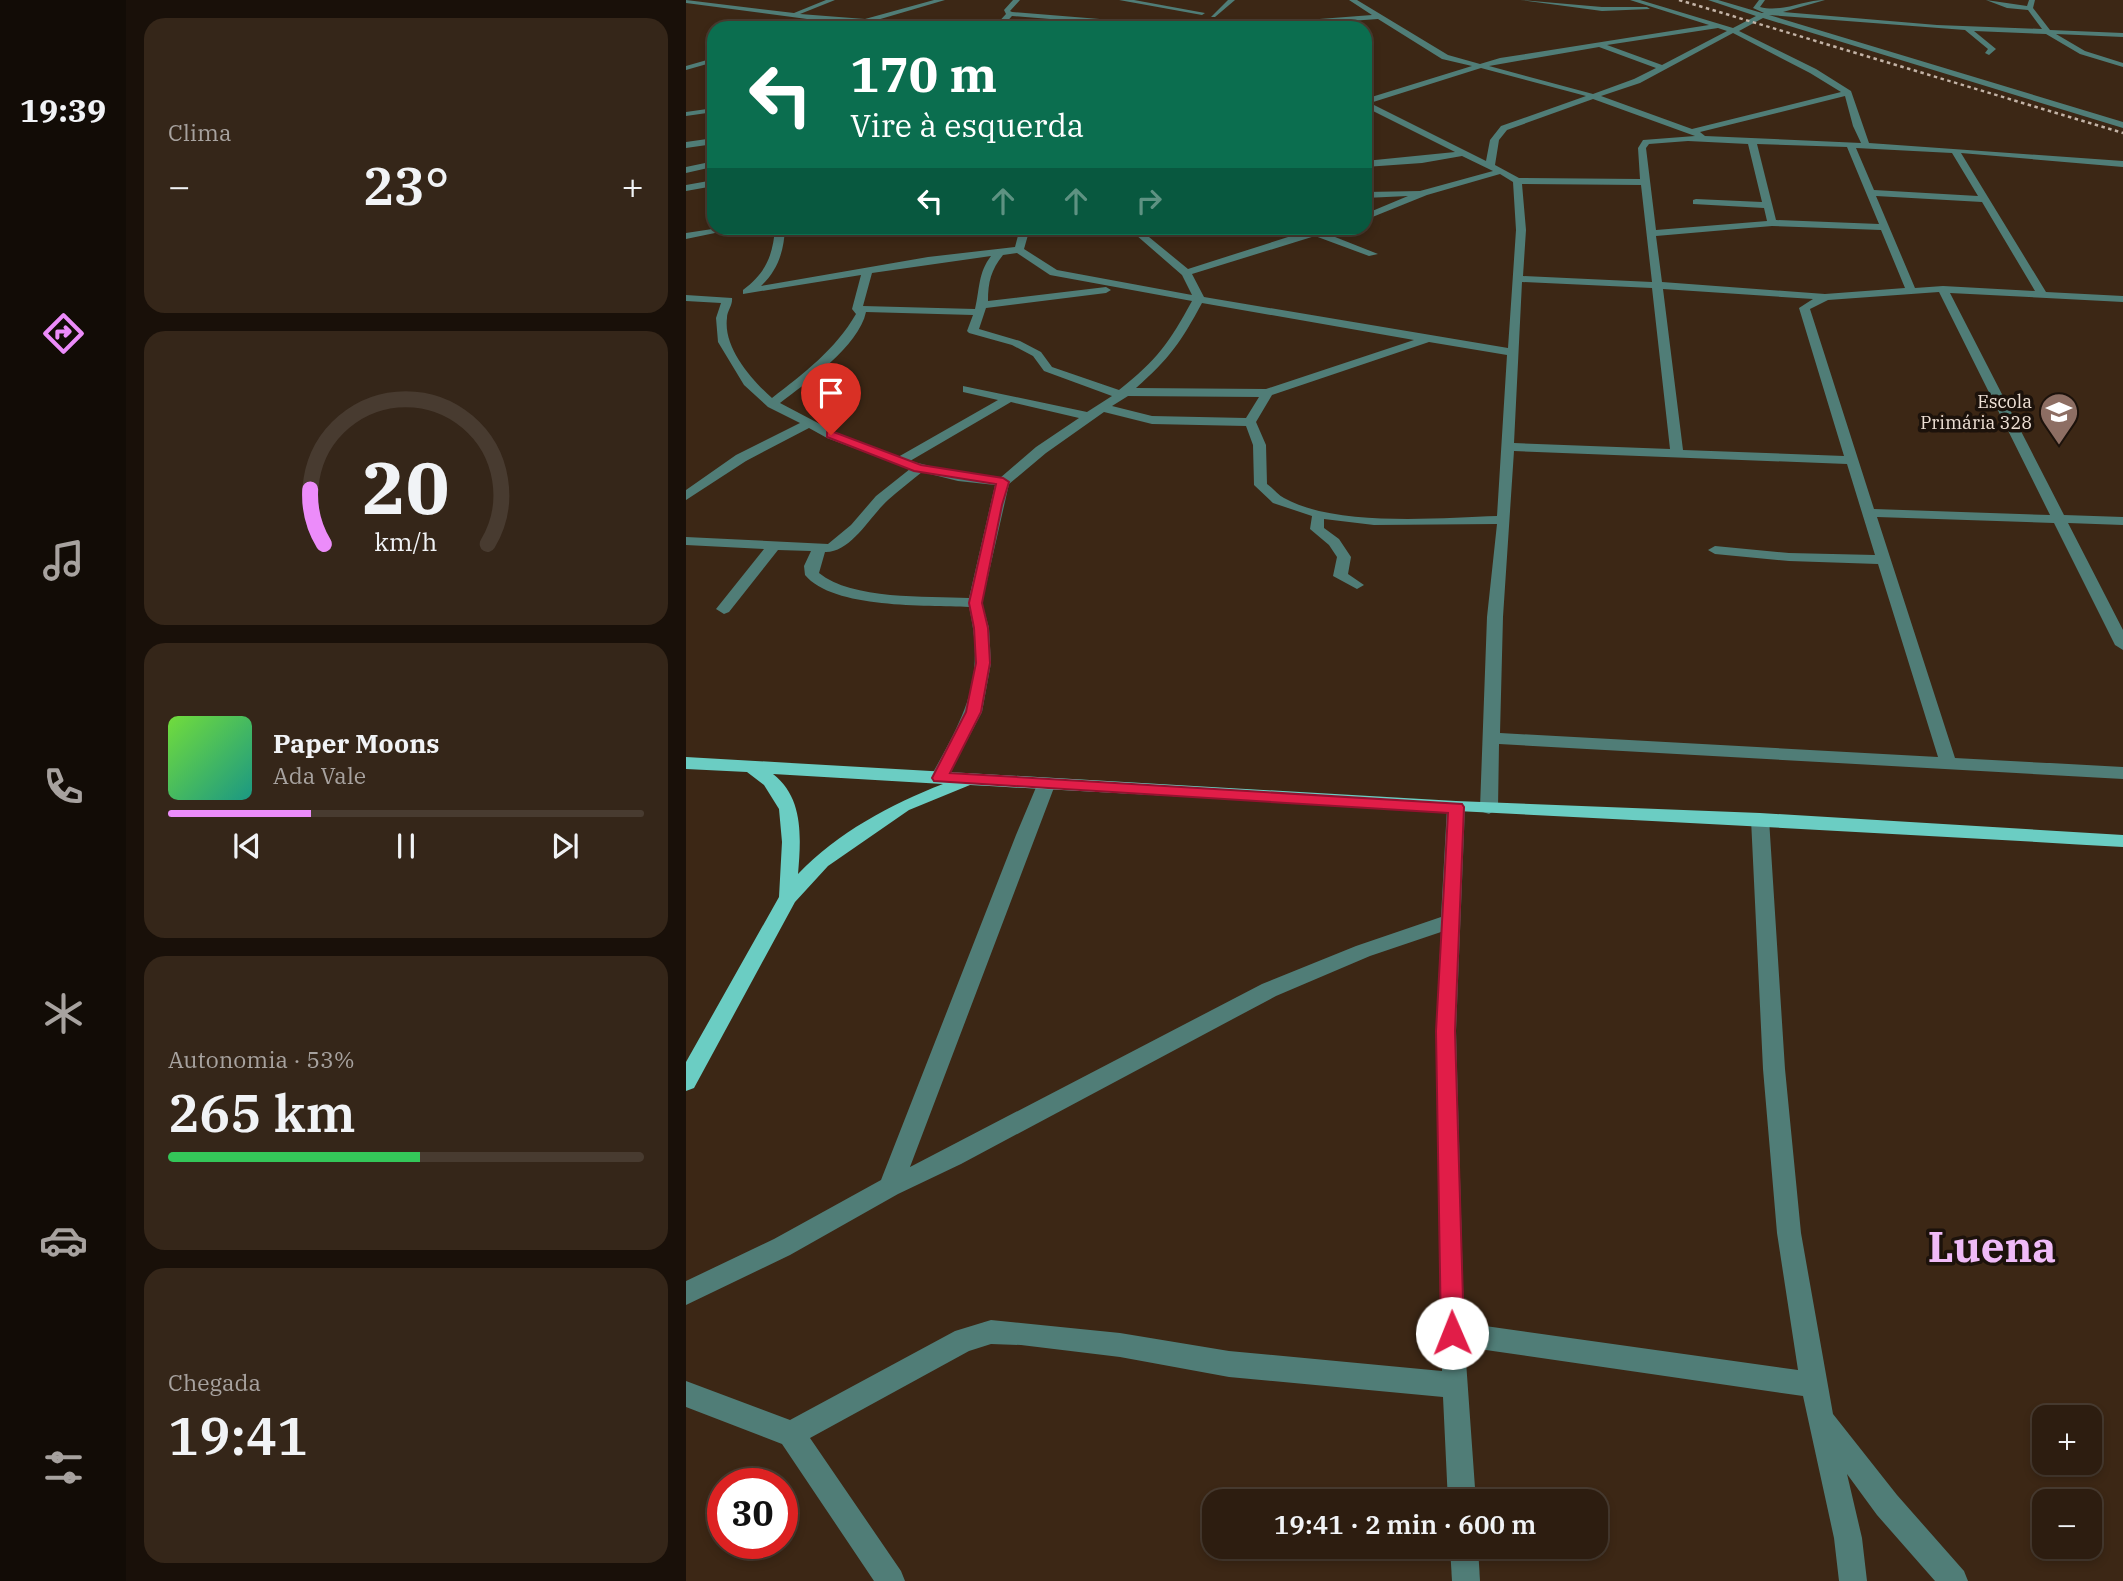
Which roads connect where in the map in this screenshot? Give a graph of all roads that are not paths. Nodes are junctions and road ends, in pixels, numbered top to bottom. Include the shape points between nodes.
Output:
1 (832, 0) edge
2 (942, 0) edge
3 (1017, 0) edge
4 (1122, 0) edge
5 (1188, 0) edge
6 (1232, 0) edge
7 (1352, 0) edge
8 (1523, 0) edge
9 (1633, 0) edge
10 (1712, 0) edge
11 (1762, 0) edge
12 (1822, 0) edge
13 (1989, 0) edge
14 (686, 1) edge
15 (701, 4) junction
16 (2031, 4) edge
17 (686, 7) edge
18 (1661, 8) junction
19 (1202, 13) junction
20 (1773, 13) junction
21 (1010, 14) junction
22 (888, 15) junction
23 (1763, 15) junction
24 (790, 16) junction
25 (1342, 16) junction
26 (807, 17) junction
27 (1379, 17) junction
28 (814, 21) edge
29 (849, 21) edge
30 (863, 21) edge
31 (882, 21) edge
32 (1002, 21) edge
33 (1099, 21) edge
34 (1210, 21) edge
35 (1214, 21) edge
36 (1303, 21) edge
37 (1341, 21) edge
38 (1718, 26) junction
39 (1966, 29) junction
40 (1732, 30) junction
41 (2050, 33) junction
42 (2123, 35) edge
43 (1596, 45) junction
44 (1989, 53) dead end
45 (707, 62) edge
46 (2123, 65) edge
47 (1477, 66) junction
48 (686, 68) edge
49 (1664, 68) junction
50 (1848, 93) junction
51 (1595, 98) junction
52 (1372, 101) edge
53 (1372, 107) edge
54 (707, 111) edge
55 (686, 114) edge
56 (2123, 125) edge
57 (1689, 132) junction
58 (1714, 140) junction
59 (1752, 141) junction
60 (707, 142) edge
61 (686, 145) edge
62 (1850, 145) junction
63 (1866, 145) junction
64 (1955, 150) junction
65 (1463, 153) junction
66 (1372, 164) edge
67 (2123, 164) edge
68 (705, 166) dead end
69 (1496, 169) junction
70 (686, 170) edge
71 (1517, 181) junction
72 (1645, 182) junction
73 (707, 184) edge
74 (686, 188) edge
75 (1424, 193) junction
76 (1869, 193) junction
77 (1372, 195) edge
78 (1984, 199) junction
79 (1696, 202) dead end
80 (1768, 205) junction
81 (1372, 214) edge
82 (1772, 223) junction
83 (1883, 227) junction
84 (707, 232) edge
85 (1651, 233) junction
86 (779, 235) edge
87 (1023, 235) edge
88 (1141, 235) edge
89 (1307, 235) edge
90 (1319, 235) edge
91 (686, 236) edge
92 (1019, 250) junction
93 (999, 253) junction
94 (1373, 254) dead end
95 (867, 272) junction
96 (1186, 273) junction
97 (1517, 279) junction
98 (1656, 285) junction
99 (1127, 288) junction
100 (1943, 289) junction
101 (1911, 290) junction
102 (747, 292) junction
103 (2043, 295) junction
104 (1825, 297) junction
105 (686, 298) edge
106 (1199, 298) junction
107 (2123, 299) edge
108 (728, 300) junction
109 (857, 309) junction
110 (982, 309) junction
111 (1428, 339) junction
112 (1513, 352) junction
113 (967, 389) dead end
114 (1267, 393) junction
115 (1123, 394) junction
116 (1008, 399) junction
117 (772, 404) junction
118 (1104, 408) junction
119 (1091, 417) junction
120 (1250, 422) junction
121 (808, 424) junction
122 (1508, 447) junction
123 (1677, 453) junction
124 (1854, 460) junction
125 (899, 462) junction
126 (919, 468) junction
127 (1003, 482) junction
128 (688, 493) edge
129 (1868, 513) junction
130 (1320, 515) junction
131 (2059, 519) junction
132 (1504, 520) junction
133 (2123, 521) edge
134 (686, 541) edge
135 (774, 546) junction
136 (819, 549) junction
137 (1715, 550) dead end
138 (1885, 560) junction
139 (1357, 585) dead end
140 (975, 603) junction
141 (724, 609) dead end
142 (2123, 645) edge
143 (1492, 738) junction
144 (686, 763) edge
145 (1948, 764) junction
146 (751, 767) junction
147 (2123, 773) edge
148 (939, 778) junction
149 (969, 780) junction
150 (1046, 785) junction
151 (1456, 807) junction
152 (1489, 808) junction
153 (1760, 819) junction
154 (2123, 841) edge
155 (788, 897) junction
156 (1449, 922) junction
157 (686, 1082) edge
158 (890, 1187) junction
159 (686, 1293) edge
160 (1452, 1333) junction
161 (1454, 1385) junction
162 (1813, 1385) junction
163 (686, 1394) edge
164 (1822, 1418) junction
165 (791, 1434) junction
166 (1461, 1489) edge
167 (1465, 1559) edge
168 (891, 1581) edge
169 (1466, 1581) edge
170 (1853, 1581) edge
171 (1954, 1581) edge

1 - 24 street
2 - 22 street
3 - 21 street via 1006,11
4 - 19 street
5 - 19 street
6 - 35 street
7 - 27 street
8 - 18 street via 1602,9
9 - 18 street
10 - 23 street
11 - 20 street via 1756,8
12 - 20 street
13 - 16 street via 2007,6
14 - 15 street
15 - 17 street
15 - 24 street
16 - 41 street
18 - 38 street
19 - 34 street
20 - 23 street
20 - 39 street
21 - 32 street
21 - 33 street
22 - 30 street
22 - 31 street
23 - 40 street
23 - 56 street
24 - 26 street
25 - 27 street
25 - 36 street
25 - 37 street
26 - 28 street
26 - 29 street
27 - 47 street via 1445,57
38 - 40 street
38 - 43 street
39 - 41 street
39 - 44 street via 1992,49
40 - 49 street
40 - 50 street
41 - 42 street
41 - 46 street via 2089,55
43 - 47 street
43 - 49 street
45 - 48 street
47 - 51 street
47 - 52 street
49 - 51 street
50 - 57 street
50 - 63 street
51 - 57 street
51 - 69 street via 1496,133
53 - 65 street
54 - 55 street
57 - 58 street
58 - 59 street
58 - 72 street via 1646,142 1642,149
59 - 62 street
59 - 80 street
60 - 61 street
62 - 63 street
62 - 76 street
63 - 64 street
64 - 67 street
64 - 78 street
65 - 66 street
65 - 69 street
68 - 70 street
69 - 71 street
69 - 75 street
71 - 72 street
71 - 97 street via 1522,213
72 - 85 street
73 - 74 street
75 - 77 street
75 - 81 street
76 - 78 street
76 - 83 street
78 - 103 street
79 - 80 street
80 - 82 street
82 - 83 street
82 - 85 street
83 - 101 street
84 - 91 street
85 - 98 street
86 - 102 street via 773,268
87 - 92 street
88 - 96 street
89 - 96 street
90 - 94 street
92 - 93 street
92 - 99 street via 1054,273
93 - 95 street
93 - 110 street via 983,282
95 - 102 street
95 - 109 street
96 - 106 street
97 - 98 street
97 - 112 street
98 - 104 street
98 - 123 street
99 - 106 street
99 - 110 street
100 - 101 street
100 - 103 street
100 - 131 street
101 - 104 street
102 - 108 street
103 - 107 street
104 - 124 street via 1804,308
105 - 108 street
106 - 111 street
106 - 115 street via 1174,344
108 - 117 street via 721,318 724,342 750,385
109 - 110 street
109 - 117 street via 859,318 832,355
110 - 115 street via 973,331 1016,343 1037,354 1048,369
111 - 112 street
111 - 114 street
112 - 122 street
113 - 116 street
114 - 115 street
114 - 120 street
115 - 118 street
116 - 119 street
116 - 125 street
117 - 121 street
118 - 119 street
118 - 120 street via 1152,420
119 - 127 street
120 - 130 street via 1260,448 1264,490
121 - 125 street
121 - 128 street via 741,458
122 - 123 street
122 - 132 street
123 - 124 street
124 - 129 street
125 - 126 street
126 - 127 street
126 - 136 street via 881,499 836,547
127 - 140 street
129 - 131 street
129 - 138 street
130 - 132 street via 1360,520
130 - 139 street via 1317,529 1344,557 1340,576
131 - 133 street
131 - 142 street
132 - 143 street via 1495,617
134 - 135 street
135 - 136 street
135 - 141 street
136 - 140 street via 812,575 836,589 887,598
137 - 138 street
138 - 145 street
140 - 148 street via 983,663 974,712
143 - 145 street
143 - 152 street
144 - 146 main road
145 - 147 street
146 - 148 main road
146 - 155 main road via 769,777 788,806 792,830
148 - 149 main road
149 - 150 main road
149 - 155 main road via 903,806 864,830 821,861
150 - 151 main road
150 - 158 street
151 - 152 main road
151 - 156 street
152 - 153 main road
153 - 154 main road
153 - 162 street via 1773,1069 1789,1233
155 - 157 main road
156 - 158 street via 1269,990
156 - 160 street via 1446,1044
158 - 159 street
160 - 161 street
160 - 162 street
161 - 165 street via 1243,1366 1120,1345 991,1332 964,1340
161 - 166 street
162 - 164 street
163 - 165 street
164 - 170 street
164 - 171 street via 1887,1505
165 - 168 street
167 - 169 street

